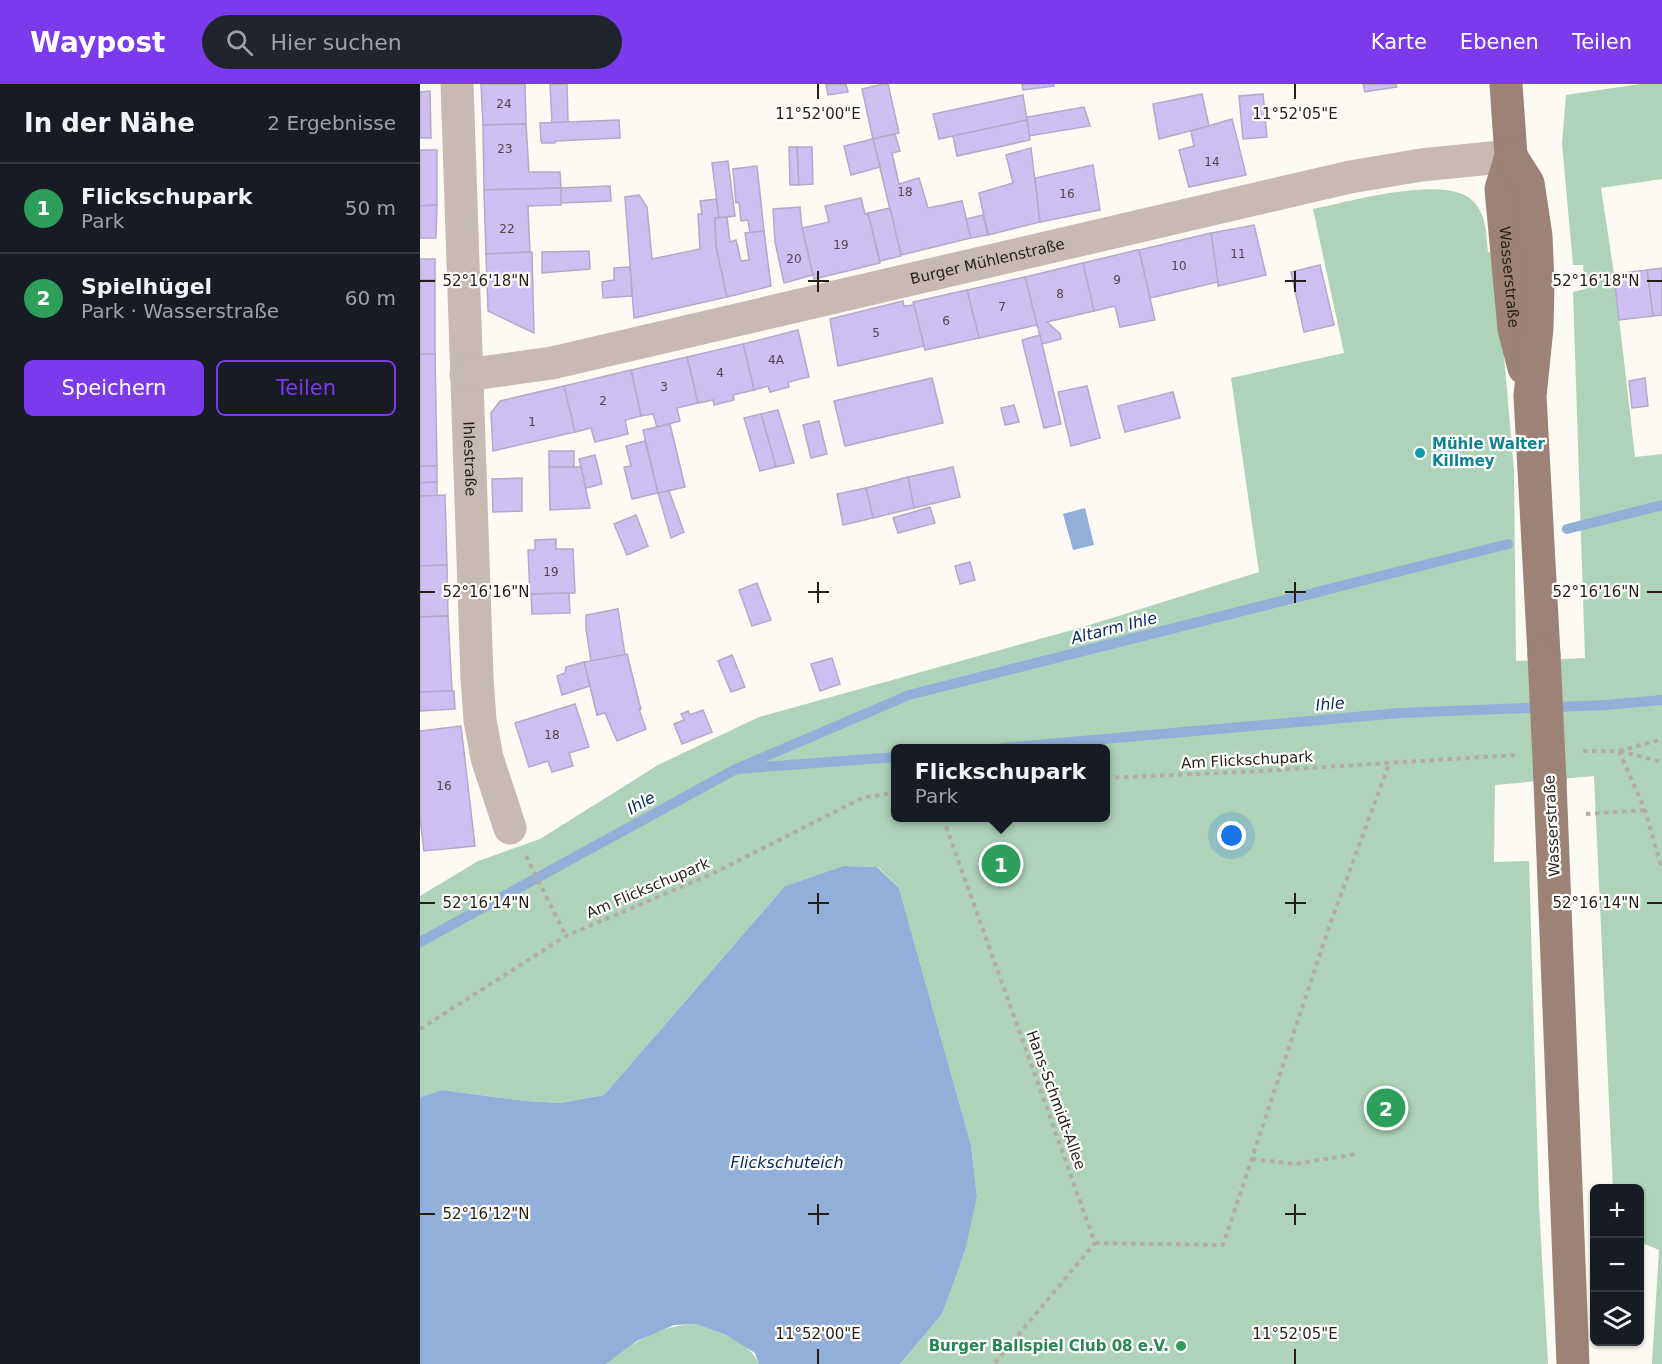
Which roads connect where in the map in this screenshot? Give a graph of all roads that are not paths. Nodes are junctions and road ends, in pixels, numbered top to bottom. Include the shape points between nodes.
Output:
1 (457, 84) edge
2 (1507, 84) edge
3 (1511, 156) junction
4 (466, 375) junction
5 (516, 839) road end
6 (1573, 1364) edge

1 - 4 street, Ihlestraße
2 - 3 main road, Wasserstraße
3 - 4 street, Burger Mühlenstraße via 1350,177 552,363
3 - 6 main road, Wasserstraße, bridge via 1528,183 1536,236 1537,328 1530,396 1552,816
4 - 5 street, Ihlestraße via 480,720 487,758

